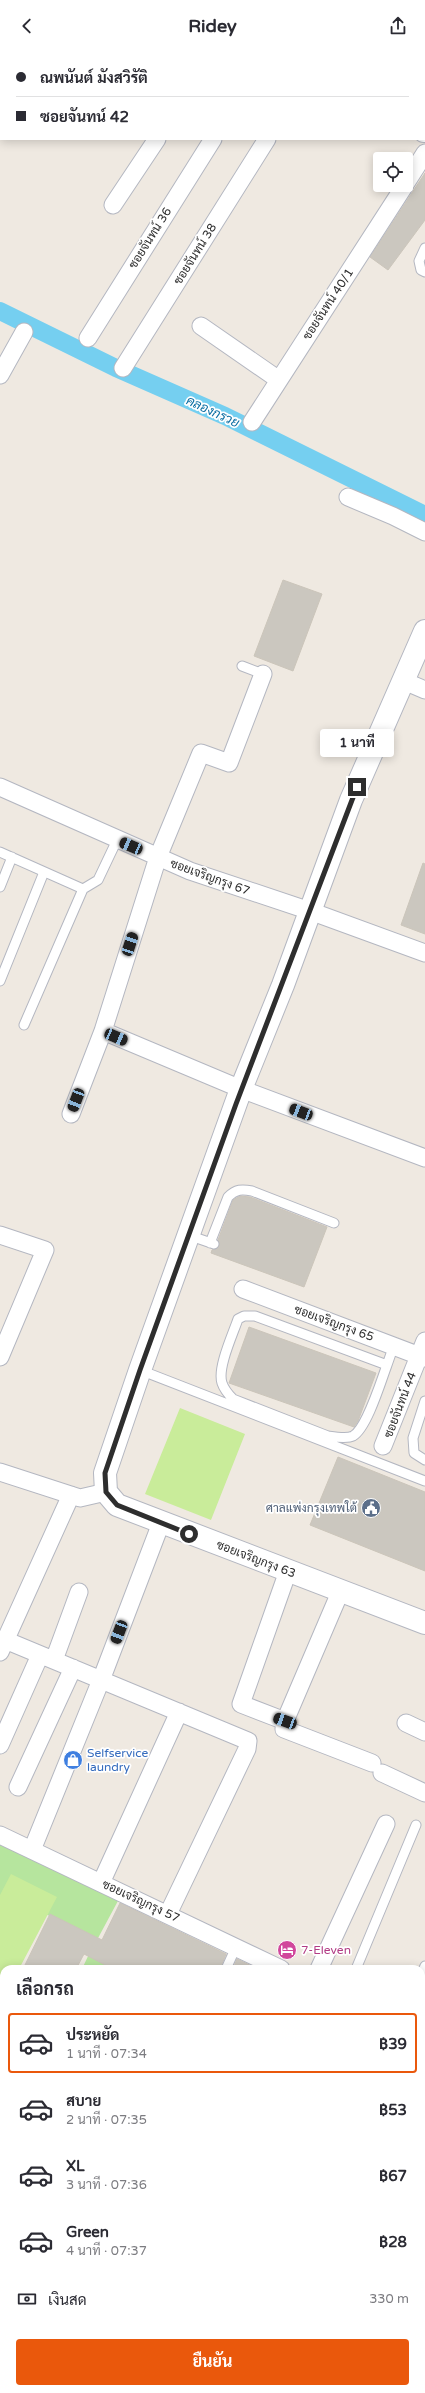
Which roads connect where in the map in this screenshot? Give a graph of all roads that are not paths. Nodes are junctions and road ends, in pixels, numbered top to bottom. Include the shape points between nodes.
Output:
1 (156, 140) edge
2 (212, 140) edge
3 (266, 140) edge
4 (425, 153) edge
5 (413, 172) edge
6 (400, 192) edge
7 (113, 205) dead end
8 (425, 248) edge
9 (425, 272) edge
10 (201, 326) dead end
11 (24, 332) dead end
12 (88, 338) dead end
13 (123, 368) dead end
14 (0, 375) edge
15 (280, 380) junction
16 (252, 422) dead end
17 (348, 497) dead end
18 (425, 532) edge
19 (425, 631) edge
20 (242, 666) dead end
21 (263, 674) joint
22 (404, 681) junction
23 (425, 690) edge
24 (0, 787) edge
25 (117, 840) junction
26 (0, 852) edge
27 (12, 857) junction
28 (158, 857) junction
29 (44, 872) junction
30 (0, 887) edge
31 (83, 889) junction
32 (310, 911) junction
33 (425, 954) edge
34 (0, 981) edge
35 (24, 1025) dead end
36 (103, 1031) junction
37 (241, 1089) junction
38 (71, 1114) dead end
39 (425, 1158) edge
40 (334, 1223) dead end
41 (0, 1235) edge
42 (188, 1235) junction
43 (243, 1289) dead end
44 (394, 1345) junction
45 (423, 1351) edge
46 (0, 1357) edge
47 (387, 1365) junction
48 (140, 1370) junction
49 (425, 1402) edge
50 (383, 1446) dead end
51 (425, 1460) edge
52 (0, 1472) edge
53 (425, 1481) edge
54 (106, 1492) junction
55 (71, 1495) junction
56 (161, 1523) junction
57 (288, 1571) junction
58 (341, 1590) junction
59 (79, 1592) dead end
60 (425, 1623) edge
61 (3, 1646) edge
62 (47, 1658) junction
63 (73, 1668) junction
64 (102, 1677) junction
65 (179, 1712) junction
66 (285, 1721) junction
67 (406, 1723) dead end
68 (425, 1732) edge
69 (0, 1745) edge
70 (18, 1787) dead end
71 (425, 1794) edge
72 (386, 1824) dead end
73 (416, 1825) dead end
74 (0, 1835) edge
75 (32, 1850) junction
76 (101, 1883) junction
77 (168, 1914) junction
78 (236, 1947) junction
79 (228, 1965) edge
80 (273, 1965) edge
81 (321, 1965) edge
82 (358, 1965) edge

1 - 7 street
2 - 12 street, ซอยจันทน์ 36
3 - 13 street, ซอยจันทน์ 38
4 - 5 street, ซอยจันทน์ 40/1
6 - 15 street, ซอยจันทน์ 40/1
8 - 9 lane via 419,262 421,270
10 - 15 street
11 - 14 street
15 - 16 street, ซอยจันทน์ 40/1
17 - 18 street
19 - 22 street
20 - 21 lane
21 - 28 street via 229,763 201,753
22 - 23 street
22 - 32 street via 351,800
24 - 25 street, ซอยเจริญกรุง 67
25 - 28 street, ซอยเจริญกรุง 67
25 - 31 lane via 98,880
26 - 27 lane
27 - 29 lane
27 - 30 lane
28 - 32 street, ซอยเจริญกรุง 67 via 190,871
28 - 36 street
29 - 31 lane
29 - 34 lane
31 - 35 lane
32 - 33 street, ซอยเจริญกรุง 67
32 - 37 street
36 - 37 street
36 - 38 street
37 - 39 street
37 - 42 street
40 - 42 lane via 242,1189 228,1197 212,1243
41 - 46 street via 45,1250
42 - 48 street
43 - 44 street, ซอยเจริญกรุง 65
44 - 45 street, ซอยเจริญกรุง 65
44 - 47 lane
45 - 50 street, ซอยจันทน์ 44
47 - 47 lane via 362,1427 353,1436 328,1436 232,1399 221,1381 222,1368 238,1319 244,1316 254,1316
48 - 53 lane
48 - 54 street via 108,1460 105,1473
49 - 51 lane via 412,1444 414,1453
52 - 55 street
54 - 55 street via 80,1498
54 - 56 street, ซอยเจริญกรุง 63 via 117,1505
55 - 61 street
56 - 57 street, ซอยเจริญกรุง 63
56 - 64 street
57 - 58 street, ซอยเจริญกรุง 63
57 - 66 street via 241,1704
58 - 60 street, ซอยเจริญกรุง 63
58 - 66 street
59 - 62 street
61 - 62 street
62 - 63 street
62 - 69 street
63 - 64 street
63 - 70 street
64 - 65 street
64 - 75 street
65 - 76 street
65 - 77 street via 248,1741
66 - 71 street via 284,1729 377,1768
67 - 68 street
72 - 81 street
73 - 82 lane
74 - 75 street, ซอยเจริญกรุง 57
75 - 76 street, ซอยเจริญกรุง 57
76 - 77 street, ซอยเจริญกรุง 57
77 - 78 street, ซอยเจริญกรุง 57
78 - 79 lane
78 - 80 street, ซอยเจริญกรุง 57

